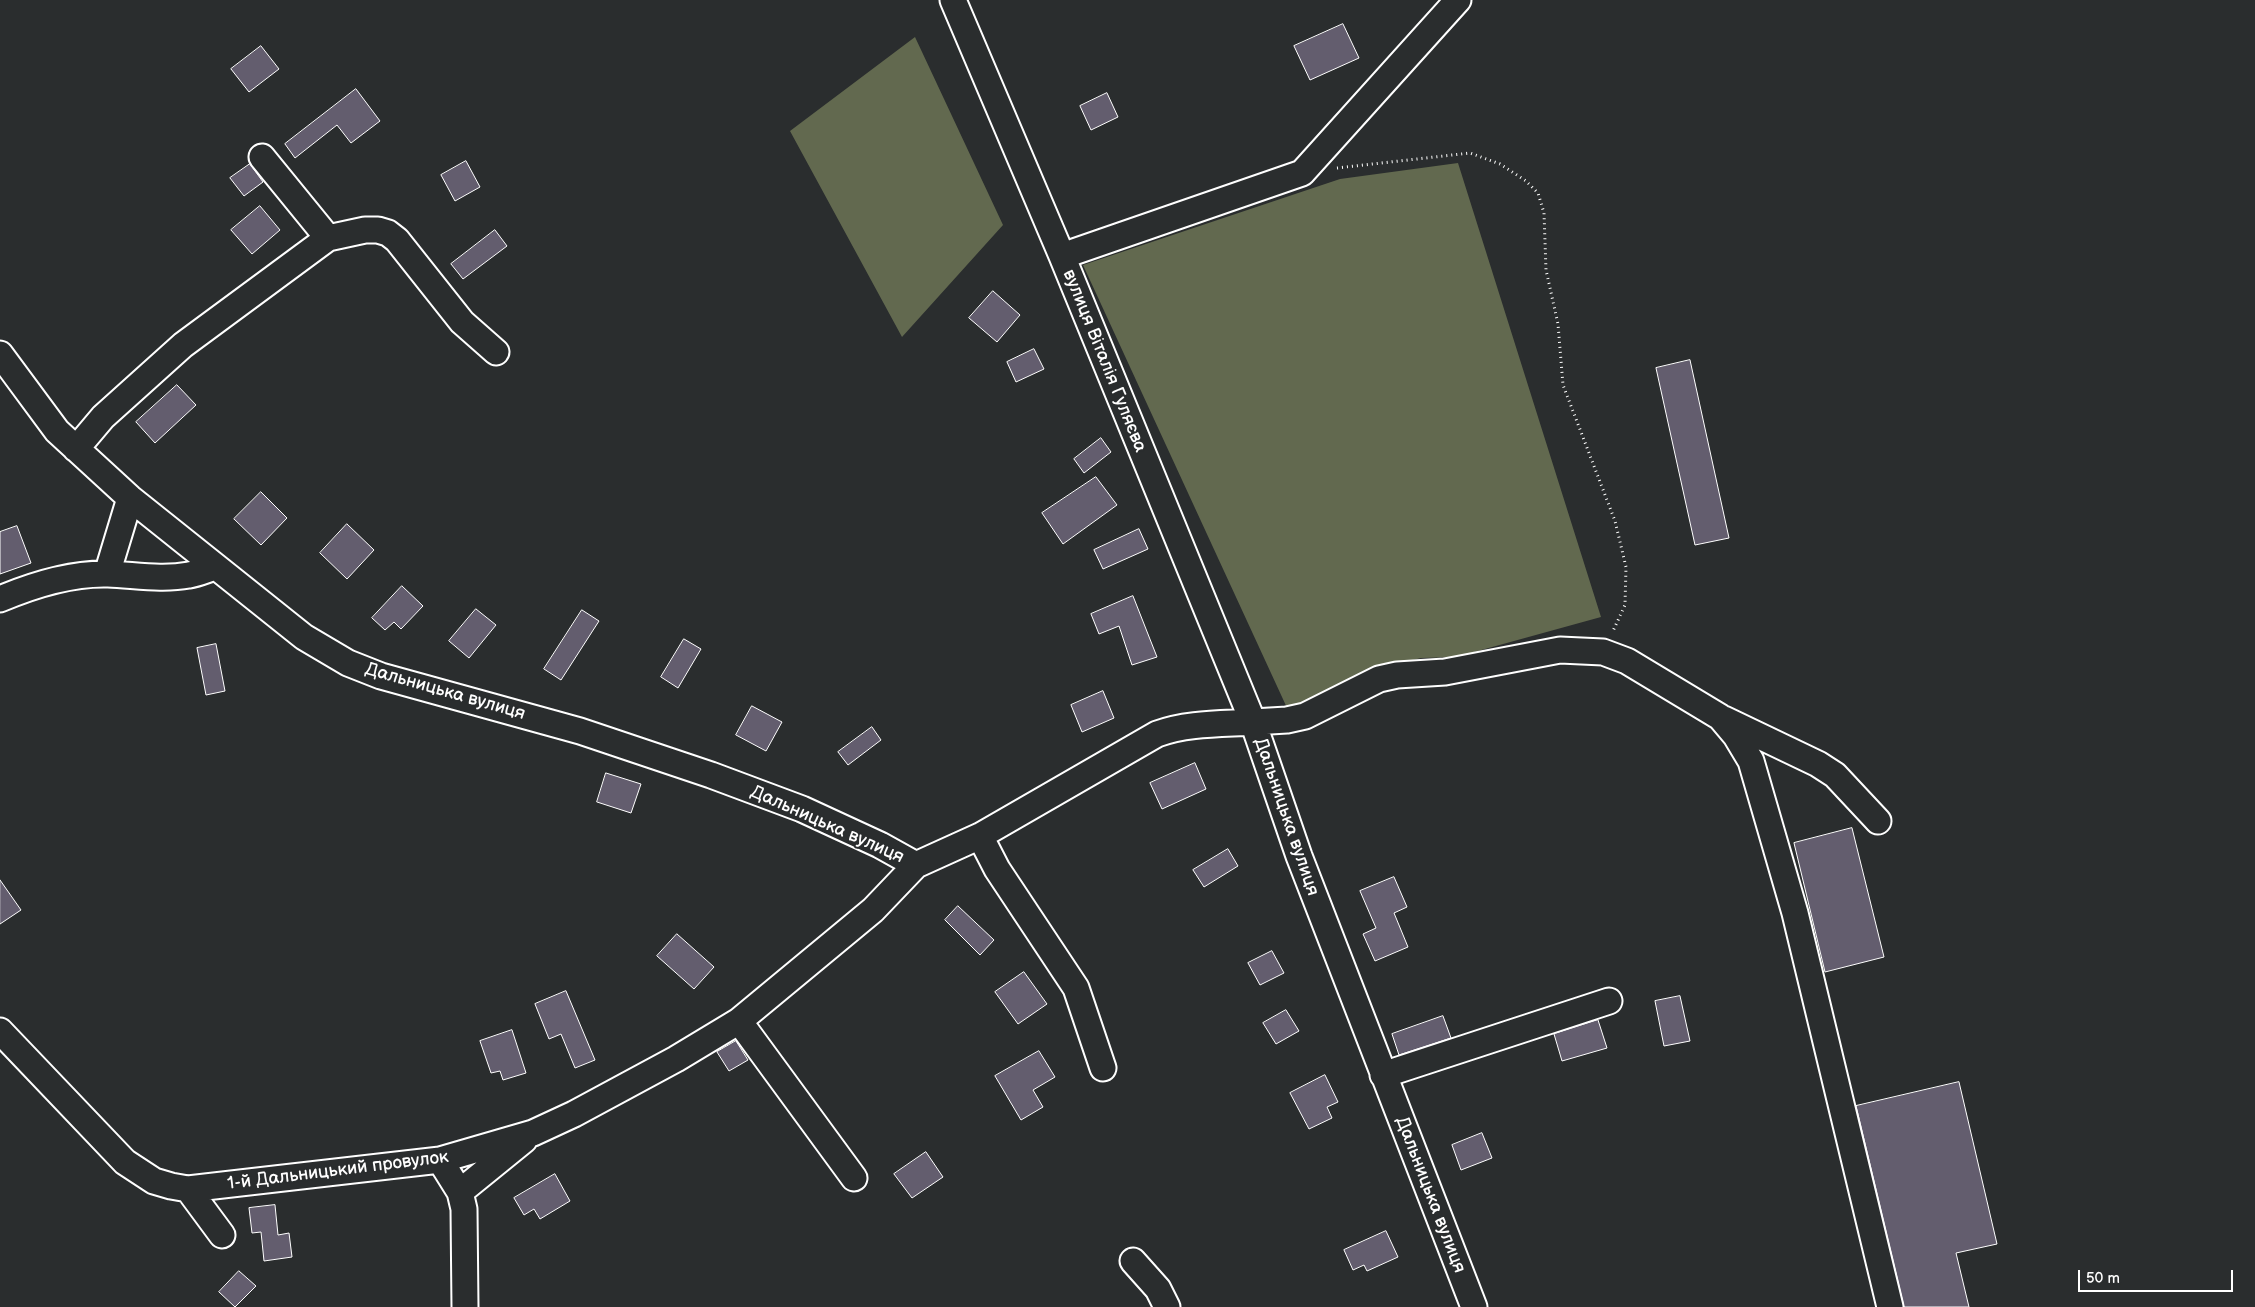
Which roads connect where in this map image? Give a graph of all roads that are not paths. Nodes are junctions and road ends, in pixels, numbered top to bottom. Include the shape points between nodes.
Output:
1 (953, 0) edge
2 (1458, 0) edge
3 (262, 157) dead end
4 (328, 238) junction
5 (1062, 256) junction
6 (496, 352) dead end
7 (0, 354) edge
8 (76, 449) junction
9 (130, 498) junction
10 (214, 567) junction
11 (107, 574) junction
12 (0, 599) edge
13 (1720, 717) junction
14 (1253, 722) junction
15 (1878, 821) dead end
16 (980, 836) junction
17 (916, 865) junction
18 (1608, 1001) dead end
19 (739, 1021) junction
20 (0, 1032) edge
21 (1103, 1068) dead end
22 (1383, 1075) junction
23 (533, 1133) junction
24 (440, 1160) junction
25 (854, 1178) dead end
26 (188, 1189) junction
27 (460, 1192) junction
28 (222, 1235) dead end
29 (1132, 1261) dead end
30 (465, 1307) edge
31 (1167, 1307) edge
32 (1474, 1307) edge
33 (1890, 1307) edge

1 - 5 street, вулиця Віталія Гуляєва
2 - 5 street via 1302,173
3 - 4 street
4 - 6 street via 366,230 388,233 462,322
4 - 8 street via 183,345 103,417
5 - 14 street, вулиця Віталія Гуляєва
7 - 8 street, Дальницька вулиця via 57,431
8 - 9 street, Дальницька вулиця
9 - 10 street, Дальницька вулиця
9 - 11 street
10 - 11 street via 189,575 153,578
10 - 17 street, Дальницька вулиця via 304,638 348,663 381,676 580,731 711,775 802,809
11 - 12 street via 74,577
13 - 14 street via 1627,661 1603,652 1560,650 1445,672 1378,679 1305,716
13 - 15 street via 1835,775
13 - 33 street via 1751,760 1792,903
14 - 16 street, Дальницька вулиця via 1187,726 1157,734
14 - 22 street, Дальницька вулиця via 1298,856
16 - 17 street, Дальницька вулиця
16 - 21 street via 997,869 1076,988
17 - 19 street, 1-й Дальницький провулок via 873,910
18 - 22 street
19 - 23 street, 1-й Дальницький провулок via 676,1059
19 - 25 street
20 - 26 street, 1-й Дальницький провулок via 126,1162 154,1180
22 - 32 street, Дальницька вулиця
23 - 24 street, 1-й Дальницький провулок
23 - 27 street
24 - 26 street, 1-й Дальницький провулок
24 - 27 street
26 - 28 street
27 - 30 street via 464,1209
29 - 31 street via 1158,1289

